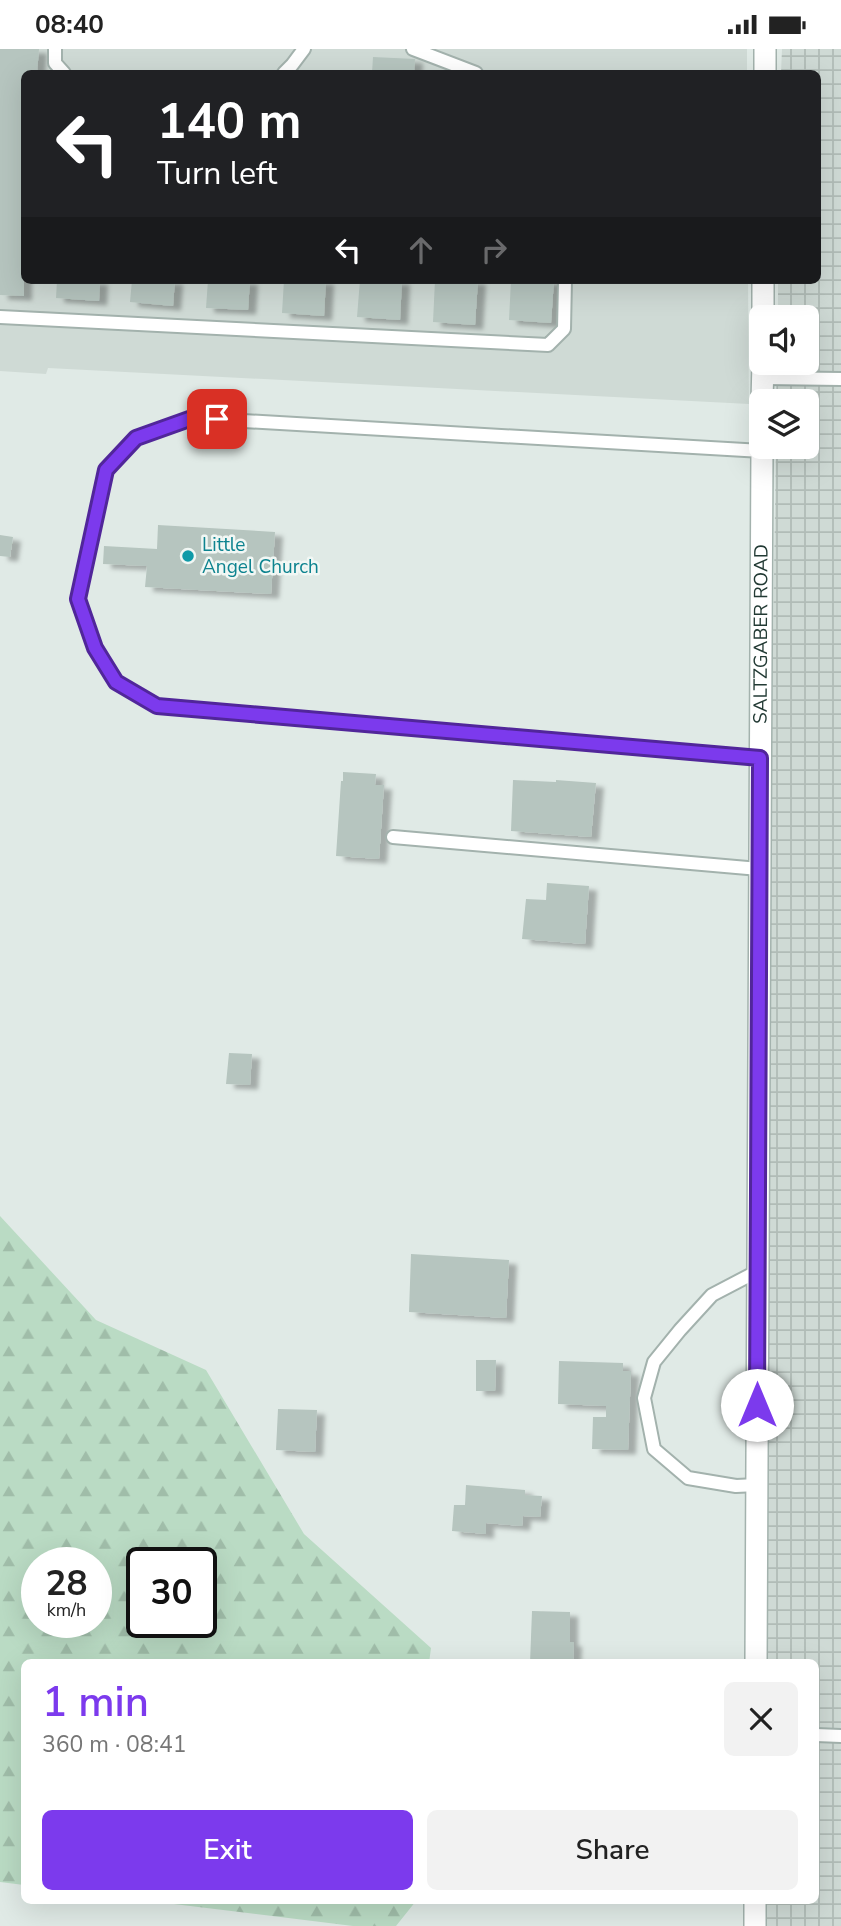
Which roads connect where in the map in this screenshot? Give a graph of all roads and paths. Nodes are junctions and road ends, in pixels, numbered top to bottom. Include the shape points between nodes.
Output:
1 (55, 49) edge
2 (304, 49) edge
3 (413, 49) edge
4 (765, 49) edge
5 (61, 70) edge
6 (287, 70) edge
7 (468, 70) edge
8 (765, 70) edge
9 (565, 284) edge
10 (763, 284) edge
11 (763, 305) edge
12 (0, 317) edge
13 (806, 375) edge
14 (841, 379) edge
15 (749, 447) edge
16 (762, 459) edge
17 (760, 758) junction
18 (393, 837) dead end
19 (760, 869) junction
20 (758, 1271) junction
21 (757, 1485) junction
22 (756, 1659) edge
23 (819, 1735) edge
24 (841, 1736) edge
25 (755, 1904) edge
26 (755, 1926) edge

1 - 5 lane via 55,63
2 - 6 lane
3 - 7 lane
4 - 8 street
9 - 12 lane via 564,329 548,345
10 - 11 street
13 - 14 lane
15 - 17 lane via 192,418 136,438 106,470 78,599 95,648 116,682 157,706
16 - 17 street, SALTZGABER ROAD
17 - 19 street, SALTZGABER ROAD
18 - 19 lane
19 - 20 street, SALTZGABER ROAD
20 - 21 street, SALTZGABER ROAD
20 - 21 lane via 712,1295 680,1330 654,1362 644,1398 654,1449 688,1478
21 - 22 street, SALTZGABER ROAD
23 - 24 lane
25 - 26 street

